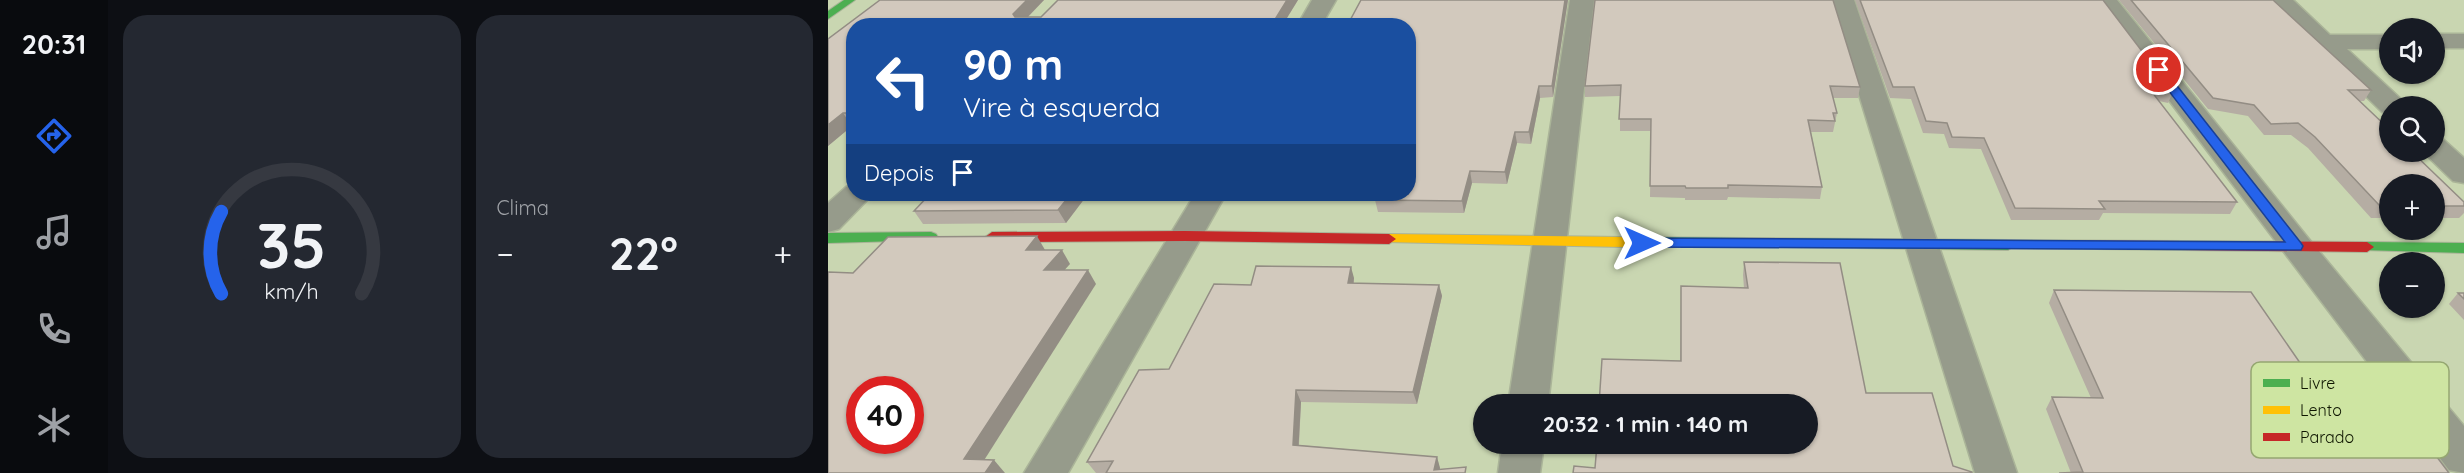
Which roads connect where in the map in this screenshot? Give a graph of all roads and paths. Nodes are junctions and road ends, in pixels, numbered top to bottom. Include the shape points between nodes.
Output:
1 (850, 0) edge
2 (1324, 0) edge
3 (1582, 0) edge
4 (1842, 0) edge
5 (2104, 0) edge
6 (2278, 0) edge
7 (828, 16) edge
8 (1314, 18) edge
9 (2445, 41) edge
10 (2464, 41) edge
11 (2324, 42) junction
12 (2379, 42) edge
13 (2381, 96) edge
14 (2445, 156) edge
15 (2464, 174) edge
16 (849, 201) edge
17 (1206, 201) edge
18 (828, 221) edge
19 (947, 237) edge
20 (983, 237) edge
21 (1185, 237) junction
22 (828, 238) edge
23 (1549, 242) junction
24 (1922, 245) junction
25 (2296, 246) junction
26 (2464, 248) edge
27 (2388, 362) edge
28 (1529, 394) edge
29 (2449, 438) edge
30 (1522, 454) edge
31 (2464, 457) edge
32 (1045, 473) edge
33 (1519, 473) edge
34 (1996, 473) edge

1 - 7 street
2 - 8 street
3 - 23 street
4 - 24 street
5 - 25 street
6 - 11 street
9 - 10 street
11 - 12 street
11 - 13 street
14 - 15 street
16 - 18 street
17 - 21 street
19 - 22 street
20 - 21 street
21 - 23 street
21 - 32 street
23 - 24 street
23 - 28 street
24 - 25 street
24 - 34 street
25 - 26 street
25 - 27 street
29 - 31 street
30 - 33 street

